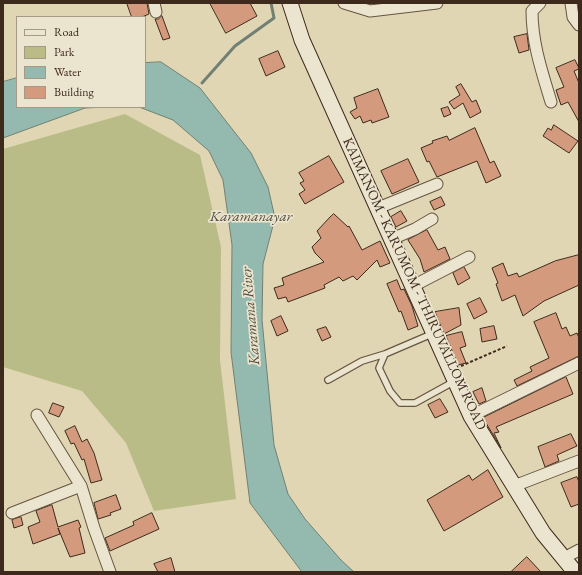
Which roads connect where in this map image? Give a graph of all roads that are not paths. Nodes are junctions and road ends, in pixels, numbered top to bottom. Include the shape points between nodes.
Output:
1 (290, 3) edge
2 (344, 3) edge
3 (437, 3) edge
4 (540, 3) edge
5 (571, 3) edge
6 (579, 26) edge
7 (551, 102) dead end
8 (437, 184) dead end
9 (378, 208) junction
10 (432, 219) dead end
11 (392, 239) junction
12 (469, 258) dead end
13 (413, 286) junction
14 (434, 333) junction
15 (384, 354) junction
16 (579, 363) edge
17 (453, 376) junction
18 (328, 380) dead end
19 (37, 415) dead end
20 (471, 416) junction
21 (579, 461) edge
22 (81, 486) junction
23 (514, 486) junction
24 (12, 513) dead end
25 (579, 550) edge
26 (564, 558) junction
27 (110, 572) edge
28 (575, 572) edge

1 - 9 main road, KAIMANOM - KARUMOM - THIRUVALLOM ROAD via 302,40
2 - 3 street via 370,11
4 - 7 street via 532,11 532,17 536,52
5 - 6 street via 573,17
8 - 9 street
9 - 11 main road, KAIMANOM - KARUMOM - THIRUVALLOM ROAD
10 - 11 street
11 - 13 main road, KAIMANOM - KARUMOM - THIRUVALLOM ROAD
12 - 13 street
13 - 14 main road, KAIMANOM - KARUMOM - THIRUVALLOM ROAD
14 - 15 lane
14 - 17 main road, KAIMANOM - KARUMOM - THIRUVALLOM ROAD
15 - 17 lane via 378,368 390,391 400,403 415,403
15 - 18 lane via 362,361
16 - 20 street
17 - 20 main road, KAIMANOM - KARUMOM - THIRUVALLOM ROAD
19 - 22 street
20 - 23 main road, KAIMANOM - KARUMOM - THIRUVALLOM ROAD
21 - 23 street
22 - 24 street
22 - 27 street
23 - 26 main road, KAIMANOM - KARUMOM - THIRUVALLOM ROAD via 543,533
25 - 26 street
26 - 28 main road, KAIMANOM - KARUMOM - THIRUVALLOM ROAD

